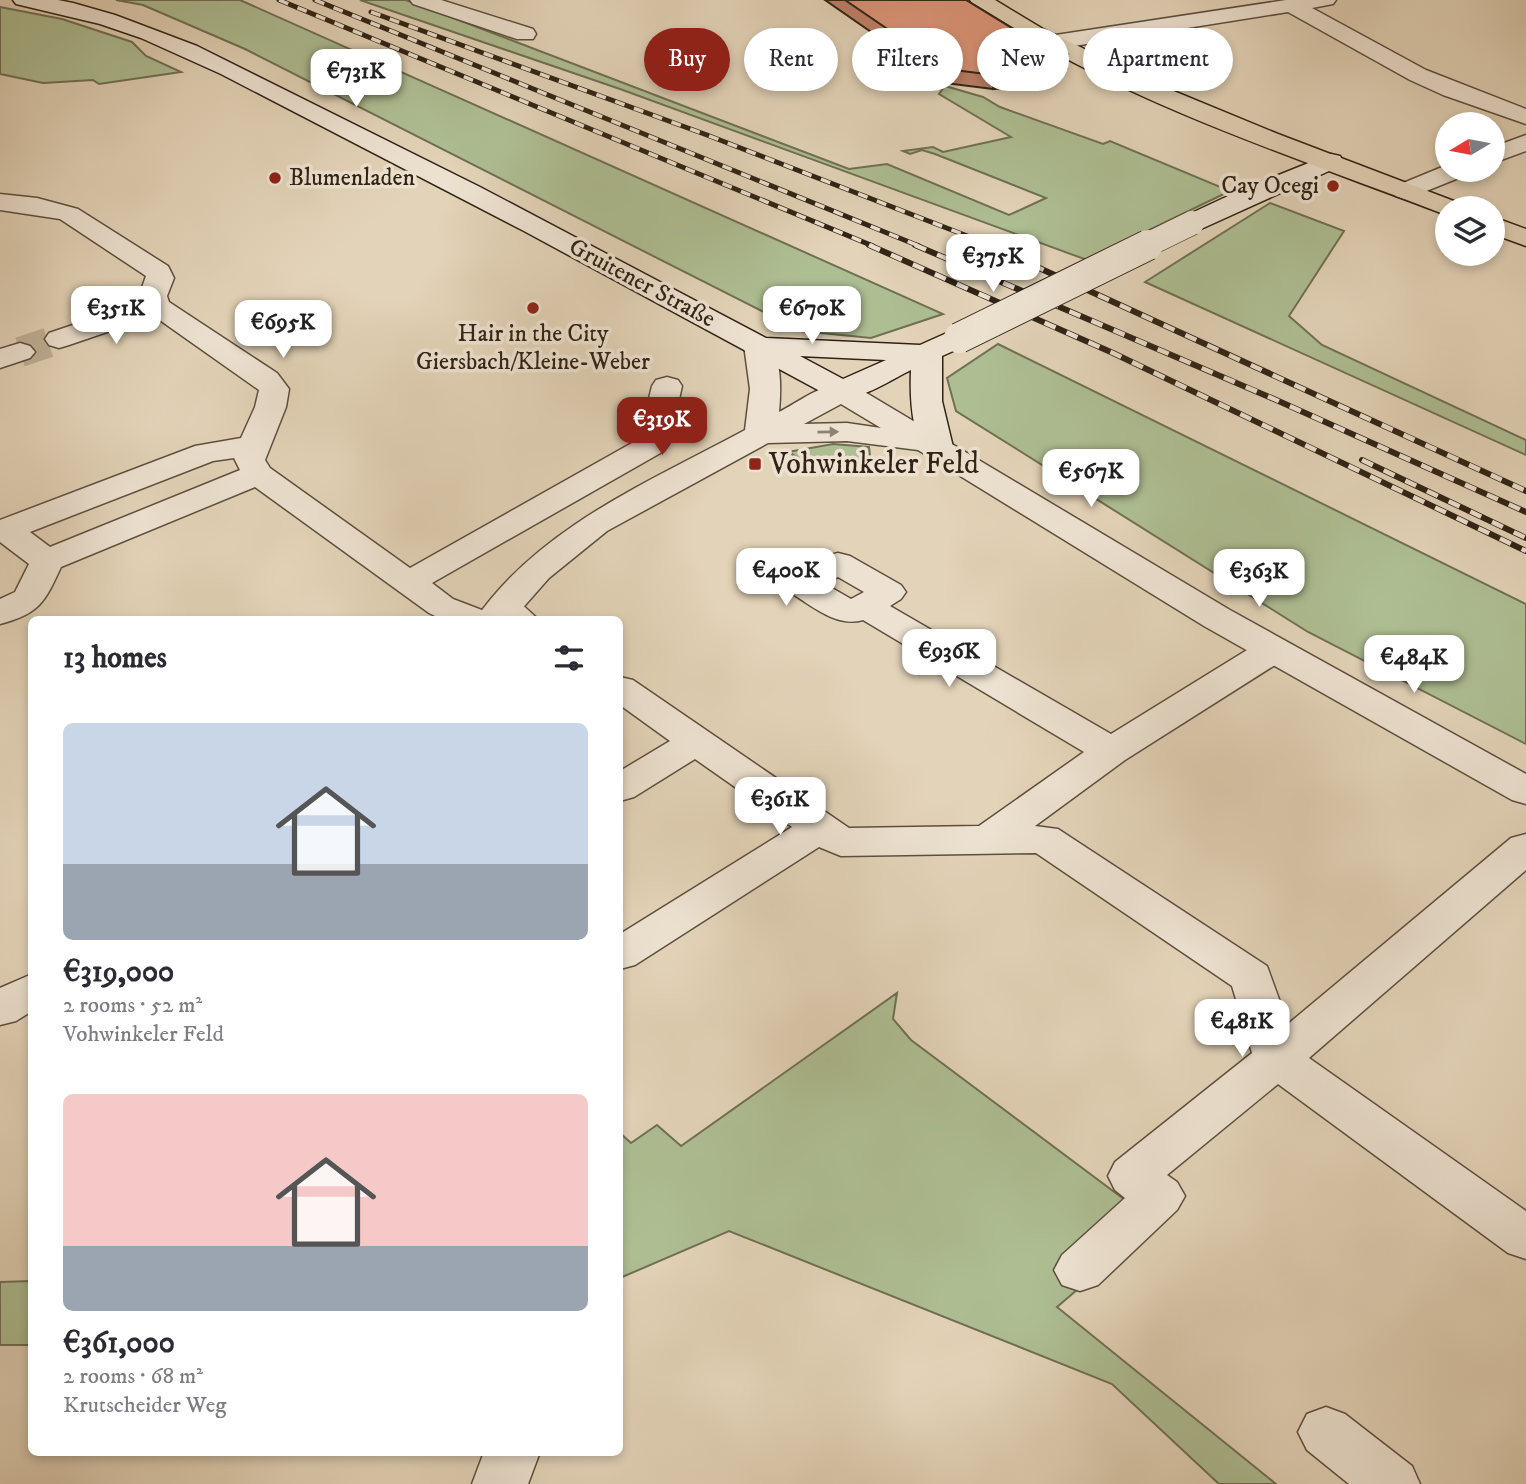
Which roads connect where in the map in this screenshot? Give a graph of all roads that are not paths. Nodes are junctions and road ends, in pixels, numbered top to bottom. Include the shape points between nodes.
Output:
1 (23, 0) edge
2 (420, 0) edge
3 (980, 0) edge
4 (1326, 0) edge
5 (1292, 6) junction
6 (1025, 28) edge
7 (525, 34) dead end
8 (1069, 40) edge
9 (1069, 53) edge
10 (1526, 117) edge
11 (1526, 142) edge
12 (1505, 151) edge
13 (1331, 161) junction
14 (1435, 179) edge
15 (1405, 191) junction
16 (0, 202) edge
17 (1435, 202) edge
18 (1505, 230) edge
19 (1526, 238) edge
20 (157, 306) junction
21 (58, 339) tunnel mouth
22 (758, 345) junction
23 (928, 353) junction
24 (667, 386) dead end
25 (842, 391) junction
26 (760, 435) junction
27 (937, 447) junction
28 (255, 460) junction
29 (3, 530) edge
30 (47, 561) junction
31 (408, 583) junction
32 (865, 606) dead end
33 (0, 613) edge
34 (498, 616) edge
35 (1273, 650) junction
36 (623, 690) edge
37 (695, 742) junction
38 (1111, 751) junction
39 (623, 786) edge
40 (1526, 792) edge
41 (821, 828) junction
42 (986, 841) junction
43 (1526, 848) edge
44 (623, 952) edge
45 (28, 992) edge
46 (0, 1009) edge
47 (1277, 1059) junction
48 (1526, 1238) edge
49 (1080, 1270) dead end
50 (1326, 1432) dead end
51 (510, 1456) edge
52 (500, 1484) edge
53 (1392, 1484) edge

1 - 22 street, Gruitener Straße via 93,14 220,66 472,192
2 - 7 street
3 - 6 main road
4 - 5 street
5 - 8 street
5 - 10 street via 1440,85
9 - 13 main road via 1115,76
11 - 12 street
13 - 15 main road
13 - 23 street, bridge via 1250,195
14 - 15 street
15 - 17 main road
16 - 20 street via 69,214 133,254 158,272 153,296
18 - 19 main road
20 - 21 street
20 - 28 street via 266,379 274,389
22 - 23 street
22 - 25 street, Gruitener Straße
22 - 26 street via 767,387
23 - 25 street
23 - 27 street via 928,418
24 - 31 street via 653,444
25 - 26 street
25 - 27 street, Gruitener Straße
26 -> 27 street via 847,432
26 - 34 street via 595,524 537,571
27 - 35 street, Gruitener Straße
28 - 29 street via 206,453
28 - 30 street
28 - 31 street
29 - 30 street
30 - 33 street via 29,598
31 - 34 street via 441,606
32 - 38 street
35 - 38 street
35 - 40 street, Gruitener Straße
36 - 37 street
37 - 39 street
37 - 41 street
38 - 42 street
41 - 42 street via 841,842
41 - 44 street
42 - 47 street via 1044,839 1251,977
43 - 47 street
45 - 46 street
47 - 48 street
47 - 49 street via 1132,1176 1160,1196
50 - 53 street
51 - 52 street

